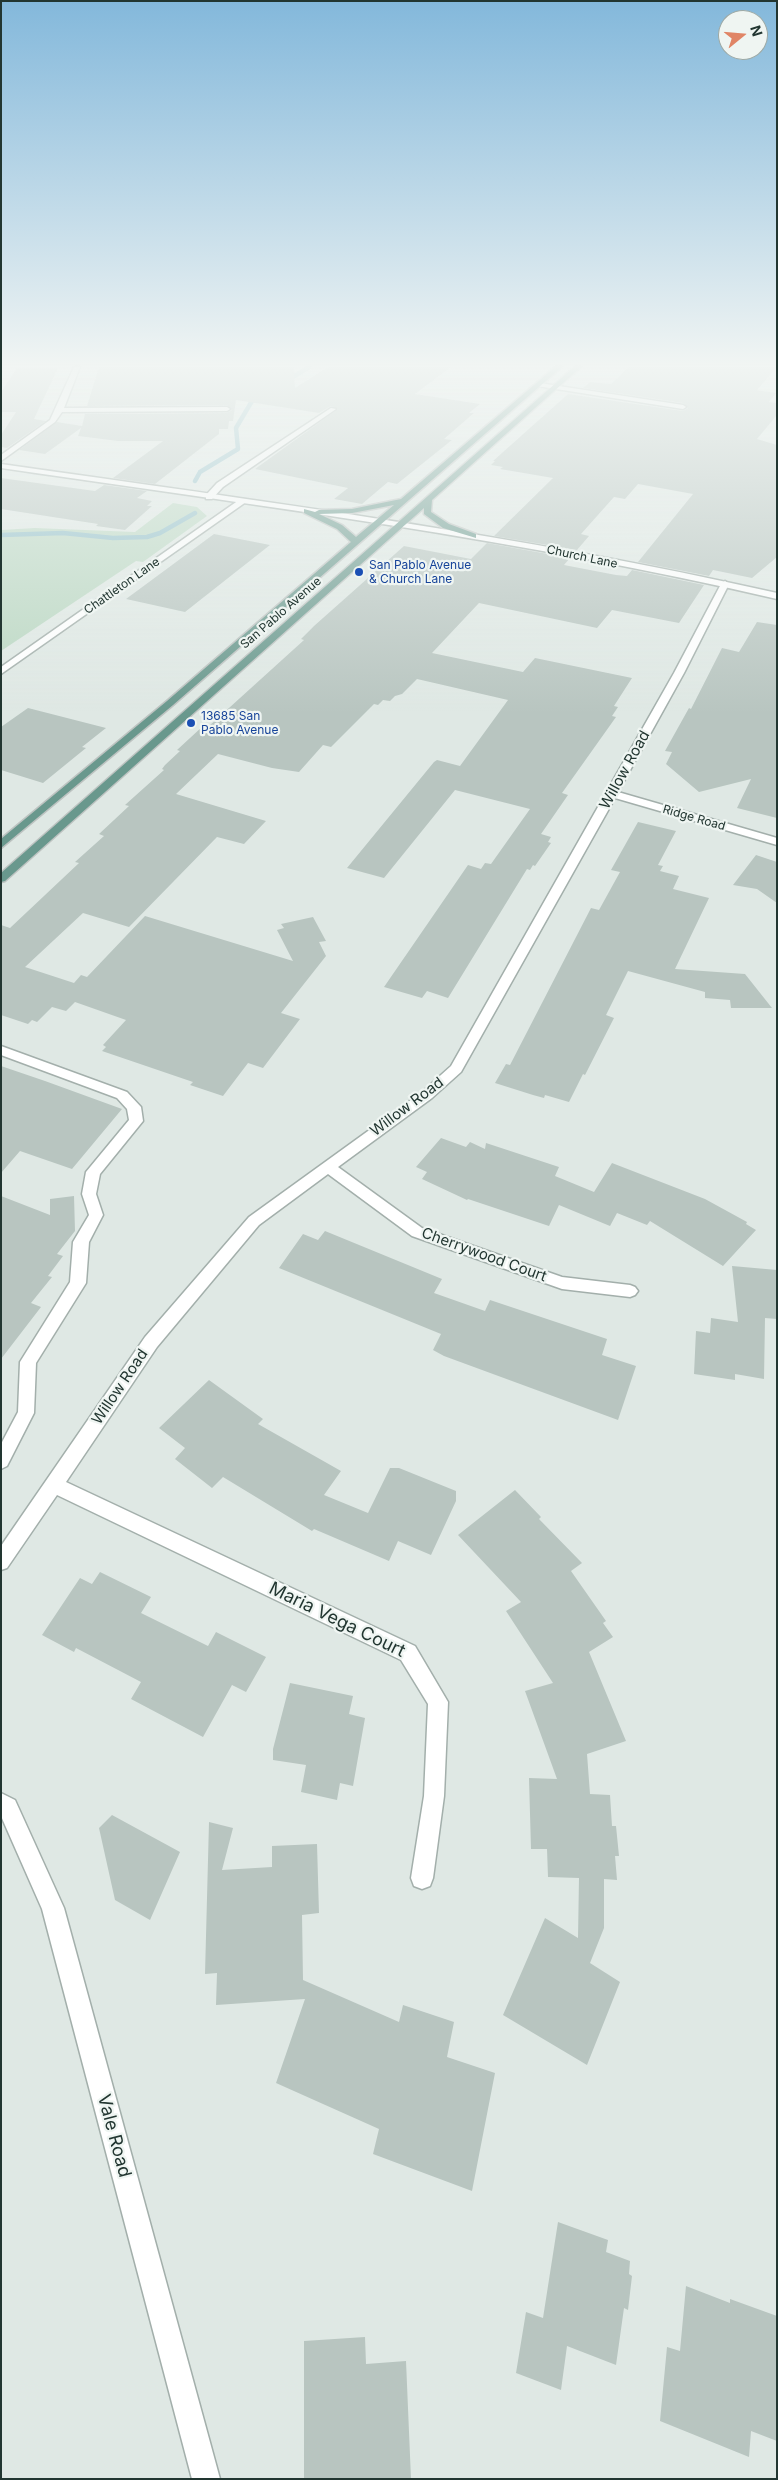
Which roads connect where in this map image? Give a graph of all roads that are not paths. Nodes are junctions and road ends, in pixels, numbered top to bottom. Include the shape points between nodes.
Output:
1 (113, 483) edge
2 (223, 483) edge
3 (424, 483) edge
4 (448, 483) edge
5 (209, 497) junction
6 (402, 501) junction
7 (429, 501) junction
8 (242, 502) junction
9 (306, 511) junction
10 (319, 512) junction
11 (380, 520) junction
12 (404, 524) junction
13 (473, 536) junction
14 (355, 542) junction
15 (725, 584) junction
16 (777, 596) edge
17 (281, 605) junction
18 (260, 650) junction
19 (1, 671) edge
20 (611, 793) junction
21 (777, 842) edge
22 (1, 846) edge
23 (1, 879) edge
24 (1, 1050) edge
25 (327, 1166) junction
26 (630, 1291) dead end
27 (1, 1461) edge
28 (55, 1485) junction
29 (1, 1562) edge
30 (1, 1803) edge
31 (422, 1878) dead end
32 (206, 2479) edge

1 - 5 street, Church Lane
2 - 5 street
3 - 6 main road, San Pablo Avenue
4 - 7 main road, San Pablo Avenue
5 - 8 street, Church Lane
6 - 10 main road via 352,511
6 - 11 main road, San Pablo Avenue
7 - 12 main road, San Pablo Avenue
7 - 13 main road via 427,512 434,519
8 - 9 street, Church Lane
8 - 19 street, Chattleton Lane
9 - 10 street, Church Lane
9 - 14 main road via 345,529
10 - 11 street, Church Lane
11 - 12 street, Church Lane
11 - 14 main road, San Pablo Avenue
12 - 13 street, Church Lane
12 - 18 main road, San Pablo Avenue
13 - 15 street, Church Lane
14 - 17 main road, San Pablo Avenue
15 - 16 street, Church Lane
15 - 20 street, Willow Road
17 - 18 main road via 286,609 280,620 258,640 256,646
17 - 22 main road, San Pablo Avenue
18 - 23 main road, San Pablo Avenue
20 - 21 street, Ridge Road
20 - 25 street, Willow Road via 456,1069 427,1094
24 - 27 street via 122,1095 134,1107 136,1121 93,1172 89,1194 96,1215 81,1242 78,1283 28,1362 26,1414
25 - 26 street, Cherrywood Court via 417,1232 562,1283
25 - 28 street, Willow Road via 254,1221 170,1319 151,1342
28 - 29 street, Willow Road
28 - 31 street, Maria Vega Court via 408,1653 438,1702 434,1796
30 - 32 street, Vale Road via 8,1807 53,1908

